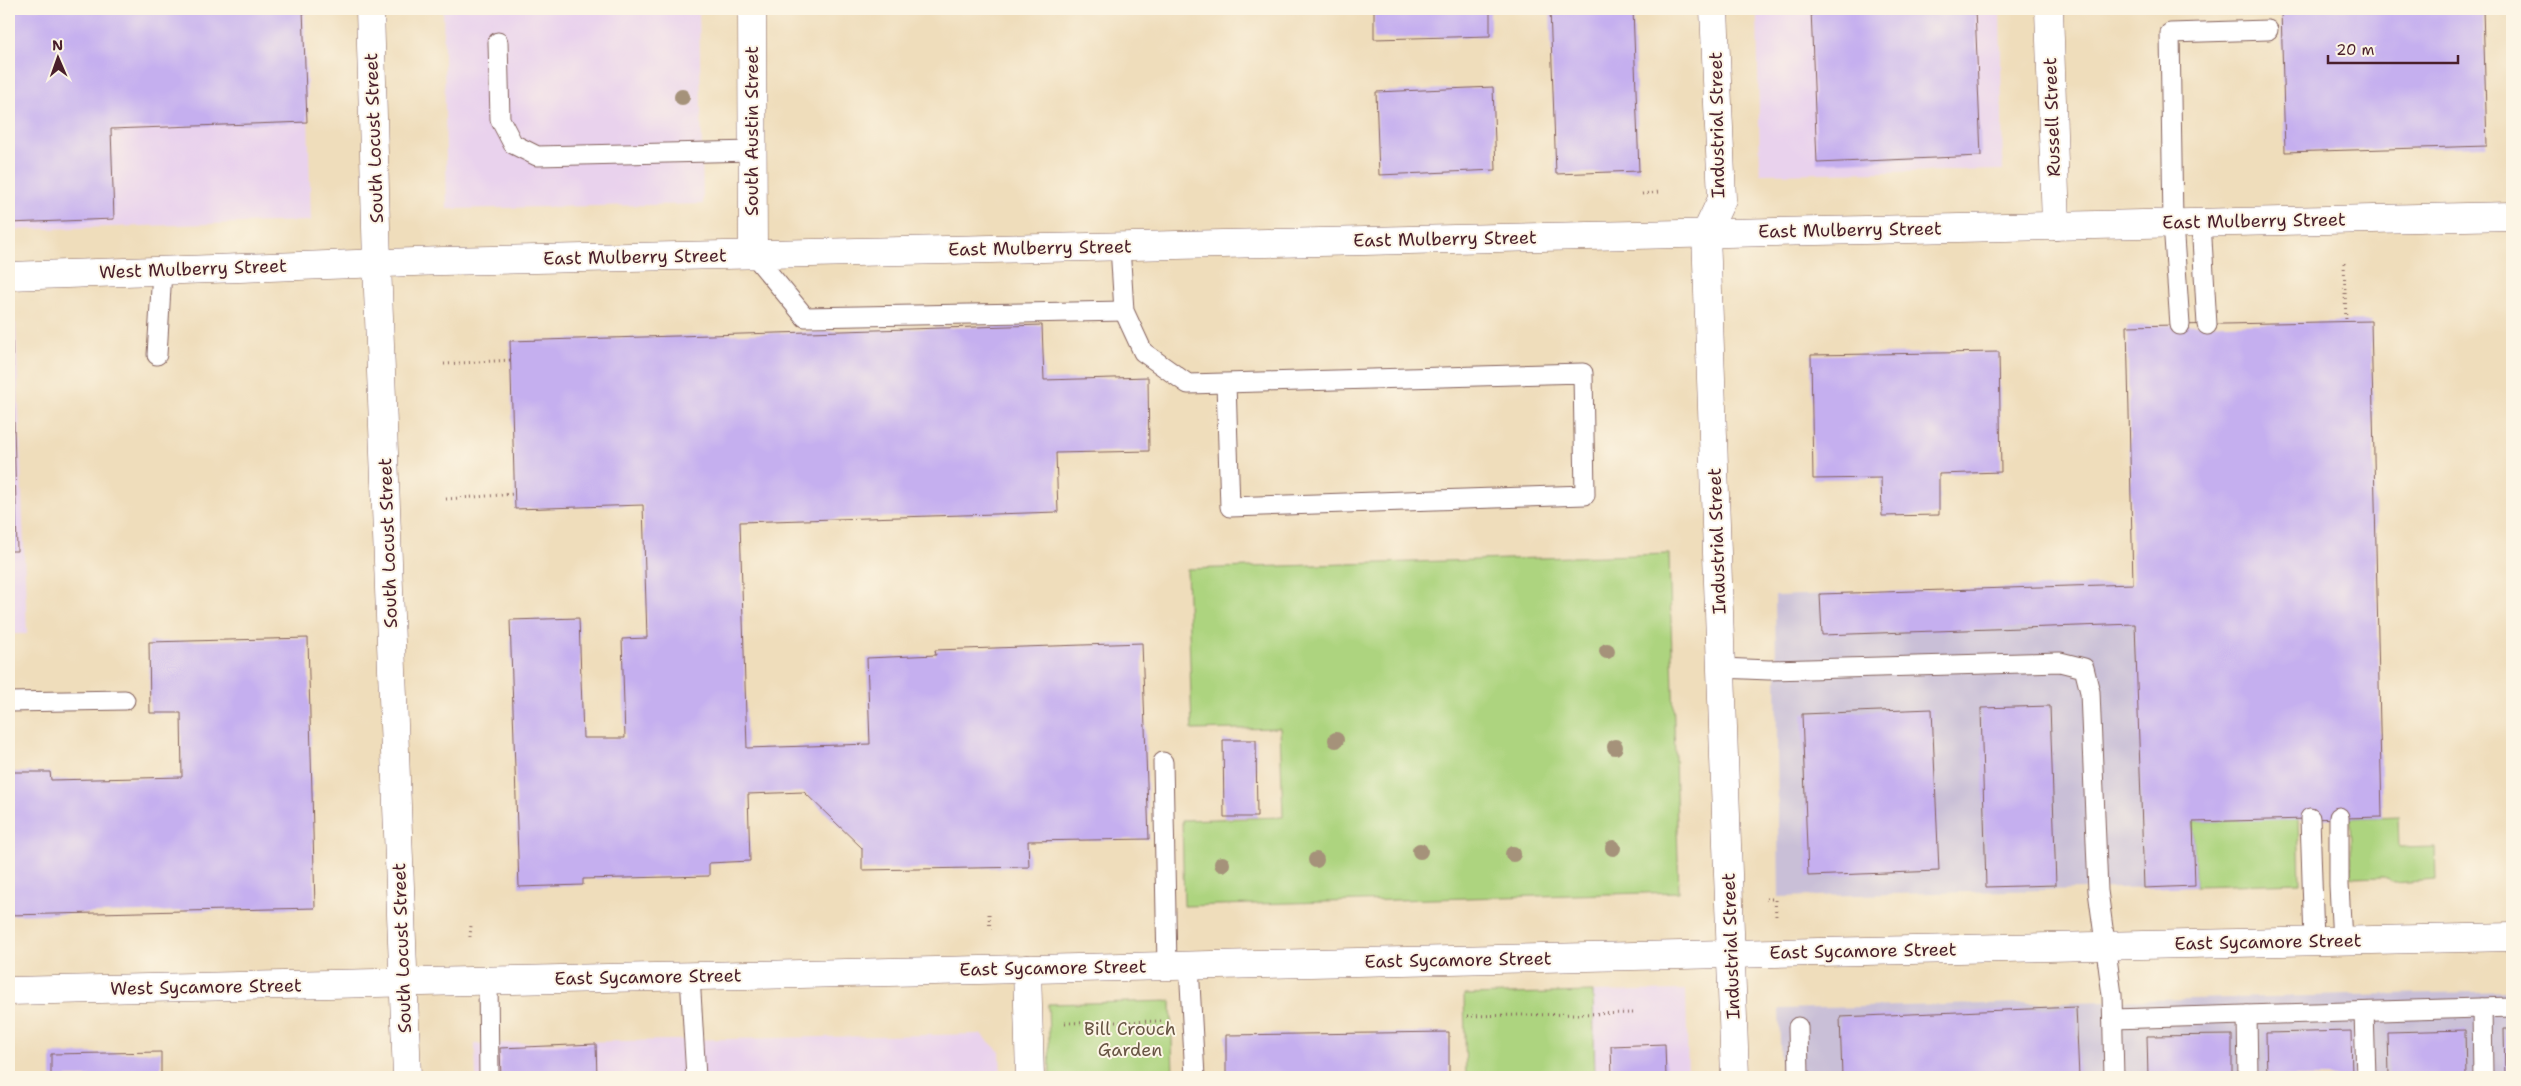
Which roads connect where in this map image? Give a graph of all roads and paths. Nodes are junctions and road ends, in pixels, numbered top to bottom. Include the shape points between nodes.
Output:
1 (370, 9) edge
2 (752, 9) edge
3 (1714, 9) edge
4 (2049, 9) edge
5 (2268, 30) dead end
6 (498, 42) dead end
7 (753, 151) junction
8 (1659, 192) dead end
9 (1642, 194) dead end
10 (2512, 216) edge
11 (2201, 222) junction
12 (2173, 223) junction
13 (2056, 226) junction
14 (1706, 233) junction
15 (1120, 246) junction
16 (753, 254) junction
17 (377, 263) junction
18 (2344, 263) dead end
19 (162, 270) junction
20 (9, 276) edge
21 (1124, 311) junction
22 (2346, 321) dead end
23 (2180, 325) dead end
24 (2207, 325) dead end
25 (157, 355) dead end
26 (511, 360) dead end
27 (444, 364) dead end
28 (1226, 384) junction
29 (515, 494) dead end
30 (446, 499) dead end
31 (1721, 668) junction
32 (124, 700) dead end
33 (9, 702) edge
34 (1163, 762) dead end
35 (2339, 817) dead end
36 (2310, 818) dead end
37 (1775, 899) dead end
38 (989, 914) dead end
39 (1776, 919) dead end
40 (471, 925) dead end
41 (990, 932) dead end
42 (470, 937) dead end
43 (2512, 937) edge
44 (2314, 941) junction
45 (2342, 941) junction
46 (2105, 945) junction
47 (1731, 953) junction
48 (1178, 966) junction
49 (1027, 969) junction
50 (690, 976) junction
51 (488, 980) junction
52 (403, 982) junction
53 (9, 991) edge
54 (2512, 1007) edge
55 (2482, 1008) junction
56 (2364, 1012) junction
57 (1634, 1013) dead end
58 (2247, 1015) junction
59 (1467, 1016) dead end
60 (2112, 1019) junction
61 (1168, 1021) dead end
62 (1062, 1023) dead end
63 (1798, 1027) dead end
64 (407, 1077) edge
65 (488, 1077) edge
66 (696, 1077) edge
67 (1030, 1077) edge
68 (1195, 1077) edge
69 (1735, 1077) edge
70 (1799, 1077) edge
71 (2114, 1077) edge
72 (2248, 1077) edge
73 (2366, 1077) edge
74 (2483, 1077) edge

1 - 17 street, South Locust Street
2 - 7 street, South Austin Street
3 - 14 street, Industrial Street via 1722,199
4 - 13 street, Russell Street
5 - 12 lane via 2170,33
6 - 7 lane via 500,118 513,144 537,156
7 - 16 street, South Austin Street
8 - 9 path
10 - 11 street, East Mulberry Street
11 - 12 street, East Mulberry Street
11 - 24 lane
12 - 13 street, East Mulberry Street
12 - 23 lane
13 - 14 street, East Mulberry Street
14 - 15 street, East Mulberry Street
14 - 31 street, Industrial Street
15 - 16 street, East Mulberry Street
15 - 21 lane
16 - 17 street, East Mulberry Street
16 - 21 lane via 805,317
17 - 19 street, West Mulberry Street
17 - 52 street, South Locust Street
18 - 22 path
19 - 20 street, West Mulberry Street
19 - 25 lane
21 - 28 lane via 1143,352 1173,374 1188,384
26 - 27 path
28 - 28 lane via 1584,373 1585,495 1230,507
29 - 30 path
31 - 46 lane via 1769,670 2060,662 2084,668 2090,692 2098,892
31 - 47 street, Industrial Street
32 - 33 lane
34 - 48 lane
35 - 45 lane
36 - 44 lane
37 - 39 path
38 - 41 path
40 - 42 path
43 - 45 street, East Sycamore Street
44 - 45 street, East Sycamore Street
44 - 46 street, East Sycamore Street
46 - 47 street, East Sycamore Street
46 - 60 lane
47 - 48 street, East Sycamore Street
47 - 69 street, Industrial Street
48 - 49 street, East Sycamore Street
48 - 68 lane
49 - 50 street, East Sycamore Street
49 - 67 street
50 - 51 street, East Sycamore Street
50 - 66 lane
51 - 52 street, East Sycamore Street
51 - 65 lane
52 - 53 street, West Sycamore Street
52 - 64 street, South Locust Street
54 - 55 lane
55 - 56 lane
55 - 74 lane
56 - 58 lane
56 - 73 lane
57 - 59 path
58 - 60 lane
58 - 72 lane
60 - 71 lane
61 - 62 path
63 - 70 lane

